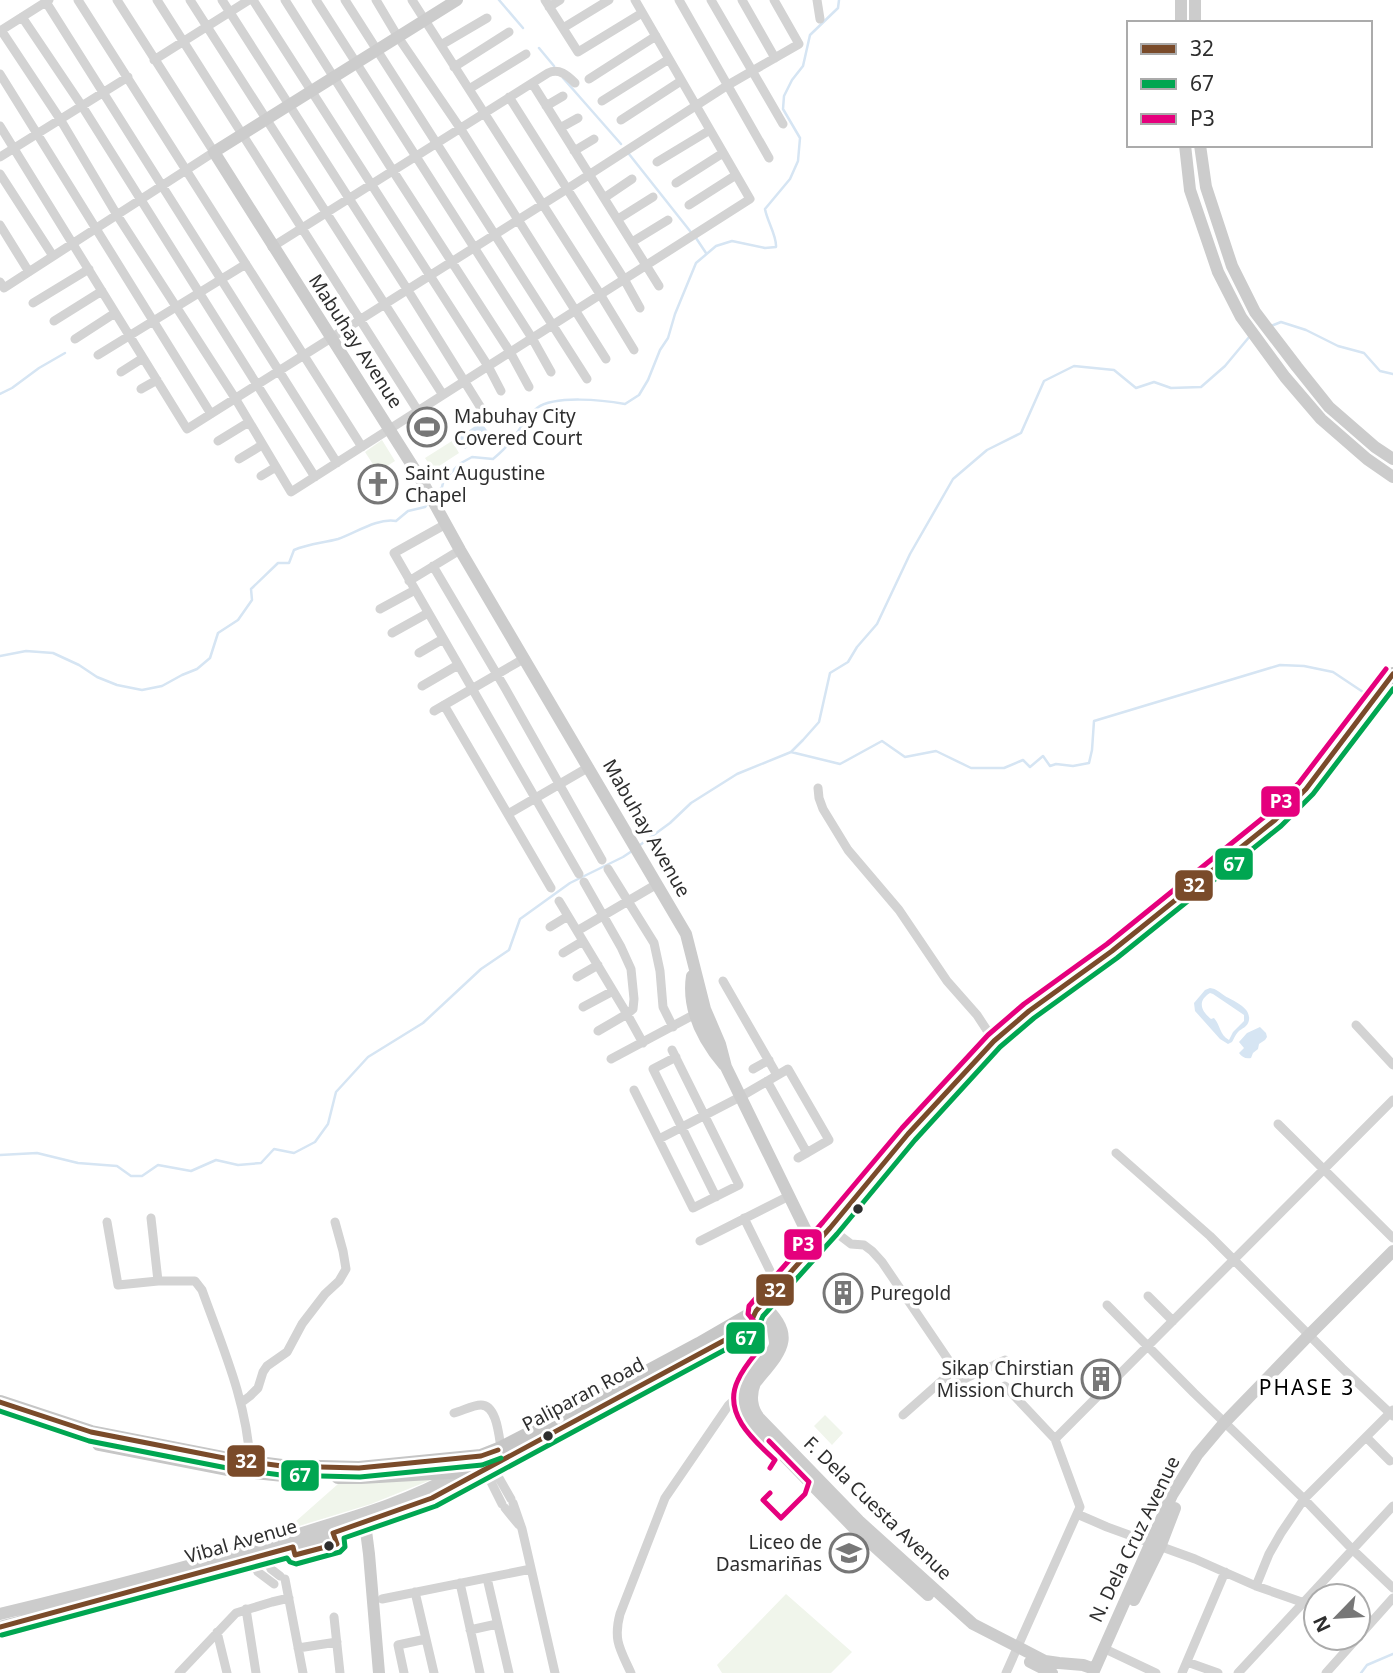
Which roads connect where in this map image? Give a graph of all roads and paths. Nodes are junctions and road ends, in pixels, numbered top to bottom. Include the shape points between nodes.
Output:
1 (78, 0) edge
2 (117, 0) edge
3 (157, 0) edge
4 (190, 0) edge
5 (222, 0) edge
6 (251, 0) edge
7 (285, 0) edge
8 (316, 0) edge
9 (345, 0) edge
10 (376, 0) edge
11 (412, 0) edge
12 (457, 0) edge
13 (560, 0) edge
14 (609, 0) edge
15 (635, 0) edge
16 (679, 0) edge
17 (711, 0) edge
18 (742, 0) edge
19 (774, 0) edge
20 (817, 0) edge
21 (1181, 0) edge
22 (1195, 0) edge
23 (47, 1) edge
24 (547, 3) edge
25 (229, 12) junction
26 (642, 13) junction
27 (22, 17) junction
28 (487, 18) dead end
29 (820, 19) dead end
30 (425, 20) junction
31 (1181, 21) edge
32 (1195, 21) edge
33 (207, 27) junction
34 (563, 28) junction
35 (1, 31) edge
36 (509, 32) dead end
37 (656, 36) junction
38 (398, 37) junction
39 (183, 42) junction
40 (441, 45) junction
41 (377, 50) junction
42 (526, 54) dead end
43 (775, 58) junction
44 (669, 59) junction
45 (154, 60) junction
46 (356, 63) junction
47 (454, 67) junction
48 (753, 71) junction
49 (0, 74) edge
50 (128, 78) junction
51 (333, 78) junction
52 (589, 79) dead end
53 (681, 81) junction
54 (532, 83) junction
55 (575, 83) dead end
56 (728, 85) junction
57 (469, 89) junction
58 (311, 92) junction
59 (103, 93) junction
60 (563, 96) dead end
61 (509, 97) junction
62 (603, 101) dead end
63 (289, 105) junction
64 (82, 106) junction
65 (546, 106) junction
66 (696, 106) junction
67 (484, 113) junction
68 (578, 118) dead end
69 (60, 119) junction
70 (266, 119) junction
71 (621, 120) dead end
72 (783, 124) dead end
73 (0, 126) edge
74 (460, 128) junction
75 (560, 128) junction
76 (710, 131) junction
77 (37, 134) junction
78 (242, 135) junction
79 (594, 139) dead end
80 (436, 143) junction
81 (1185, 147) edge
82 (1200, 147) edge
83 (14, 149) junction
84 (574, 151) junction
85 (214, 152) junction
86 (723, 153) junction
87 (416, 156) junction
88 (0, 157) edge
89 (769, 158) dead end
90 (657, 162) dead end
91 (186, 170) junction
92 (393, 171) junction
93 (0, 174) edge
94 (589, 174) junction
95 (736, 175) junction
96 (632, 179) dead end
97 (676, 183) dead end
98 (371, 184) junction
99 (162, 186) junction
100 (567, 189) junction
101 (653, 197) dead end
102 (604, 198) junction
103 (348, 199) junction
104 (140, 200) junction
105 (542, 204) junction
106 (689, 205) dead end
107 (326, 213) junction
108 (117, 215) junction
109 (618, 219) junction
110 (518, 220) junction
111 (668, 220) dead end
112 (0, 225) edge
113 (97, 228) junction
114 (302, 228) junction
115 (495, 234) junction
116 (632, 242) junction
117 (73, 244) junction
118 (272, 247) junction
119 (474, 247) junction
120 (53, 256) junction
121 (452, 261) junction
122 (246, 264) junction
123 (646, 265) junction
124 (89, 269) junction
125 (29, 271) junction
126 (428, 276) junction
127 (221, 279) junction
128 (624, 279) junction
129 (0, 282) edge
130 (659, 286) dead end
131 (407, 289) junction
132 (102, 291) junction
133 (199, 293) junction
134 (600, 295) junction
135 (33, 303) dead end
136 (384, 304) junction
137 (177, 308) junction
138 (640, 308) dead end
139 (575, 310) junction
140 (116, 313) junction
141 (359, 319) junction
142 (54, 321) dead end
143 (153, 322) junction
144 (553, 325) junction
145 (129, 336) junction
146 (330, 337) junction
147 (532, 338) junction
148 (75, 339) dead end
149 (634, 350) dead end
150 (510, 352) junction
151 (98, 355) dead end
152 (304, 355) junction
153 (143, 358) junction
154 (606, 359) dead end
155 (488, 366) junction
156 (279, 371) junction
157 (121, 372) dead end
158 (551, 372) dead end
159 (587, 379) dead end
160 (157, 380) junction
161 (463, 382) junction
162 (257, 384) junction
163 (529, 387) dead end
164 (141, 389) dead end
165 (501, 391) dead end
166 (443, 395) junction
167 (235, 398) junction
168 (481, 408) dead end
169 (418, 411) junction
170 (211, 414) junction
171 (249, 422) junction
172 (390, 429) junction
173 (218, 441) dead end
174 (262, 444) junction
175 (362, 447) junction
176 (1375, 447) junction
177 (239, 459) dead end
178 (1367, 459) junction
179 (1393, 459) edge
180 (337, 463) junction
181 (276, 467) junction
182 (261, 476) dead end
183 (315, 477) junction
184 (1393, 477) edge
185 (446, 524) junction
186 (460, 550) junction
187 (433, 566) junction
188 (412, 585) junction
189 (380, 609) dead end
190 (428, 613) junction
191 (392, 633) dead end
192 (443, 639) junction
193 (419, 653) dead end
194 (525, 658) junction
195 (458, 665) junction
196 (1393, 674) edge
197 (496, 675) junction
198 (422, 686) dead end
199 (472, 689) junction
200 (444, 705) junction
201 (434, 711) dead end
202 (589, 768) junction
203 (559, 784) junction
204 (818, 788) dead end
205 (535, 799) junction
206 (508, 814) junction
207 (602, 860) dead end
208 (608, 869) dead end
209 (657, 884) junction
210 (551, 888) dead end
211 (559, 901) dead end
212 (628, 901) junction
213 (568, 916) junction
214 (603, 916) junction
215 (550, 927) dead end
216 (577, 931) junction
217 (583, 941) junction
218 (563, 953) dead end
219 (598, 965) junction
220 (577, 977) dead end
221 (723, 981) dead end
222 (613, 991) junction
223 (583, 1007) dead end
224 (700, 1012) junction
225 (627, 1014) junction
226 (1356, 1025) dead end
227 (673, 1027) junction
228 (598, 1031) dead end
229 (994, 1041) junction
230 (643, 1043) junction
231 (611, 1059) dead end
232 (769, 1060) junction
233 (1393, 1065) edge
234 (753, 1069) dead end
235 (777, 1075) junction
236 (766, 1081) junction
237 (635, 1090) dead end
238 (740, 1097) junction
239 (1393, 1100) edge
240 (704, 1115) junction
241 (1278, 1124) dead end
242 (682, 1126) junction
243 (659, 1139) junction
244 (1116, 1153) dead end
245 (1324, 1170) junction
246 (789, 1196) junction
247 (716, 1197) junction
248 (744, 1218) junction
249 (151, 1219) dead end
250 (107, 1222) dead end
251 (335, 1222) dead end
252 (830, 1228) junction
253 (1393, 1238) edge
254 (700, 1241) dead end
255 (814, 1247) junction
256 (1393, 1251) edge
257 (1234, 1260) junction
258 (1393, 1261) edge
259 (158, 1281) junction
260 (778, 1287) junction
261 (1148, 1296) dead end
262 (1107, 1305) dead end
263 (759, 1308) junction
264 (1173, 1321) junction
265 (1312, 1338) junction
266 (1147, 1346) junction
267 (1005, 1360) dead end
268 (955, 1369) junction
269 (1005, 1386) dead end
270 (747, 1395) junction
271 (0, 1402) edge
272 (242, 1402) junction
273 (0, 1412) edge
274 (454, 1413) dead end
275 (1392, 1413) edge
276 (903, 1415) dead end
277 (1226, 1426) junction
278 (1366, 1437) junction
279 (1055, 1439) junction
280 (501, 1448) junction
281 (1390, 1461) dead end
282 (250, 1462) junction
283 (486, 1464) junction
284 (462, 1471) junction
285 (1304, 1499) junction
286 (1393, 1506) edge
287 (1077, 1514) junction
288 (362, 1521) junction
289 (1155, 1545) junction
290 (1353, 1550) junction
291 (264, 1553) junction
292 (531, 1569) junction
293 (1225, 1572) junction
294 (487, 1578) junction
295 (1323, 1582) edge
296 (460, 1583) junction
297 (1256, 1586) junction
298 (1393, 1588) edge
299 (415, 1592) junction
300 (289, 1598) junction
301 (1393, 1598) edge
302 (382, 1599) dead end
303 (1302, 1601) edge
304 (1302, 1604) edge
305 (246, 1609) junction
306 (0, 1614) edge
307 (334, 1617) dead end
308 (1372, 1621) edge
309 (497, 1624) junction
310 (0, 1626) edge
311 (470, 1630) junction
312 (217, 1632) junction
313 (426, 1639) junction
314 (337, 1642) junction
315 (298, 1648) junction
316 (1106, 1648) junction
317 (1015, 1651) junction
318 (1344, 1652) edge
319 (1187, 1661) junction
320 (1056, 1668) edge
321 (1094, 1671) edge
322 (181, 1672) edge
323 (227, 1673) edge
324 (254, 1673) edge
325 (303, 1673) edge
326 (340, 1673) edge
327 (373, 1673) edge
328 (379, 1673) edge
329 (404, 1673) edge
330 (434, 1673) edge
331 (480, 1673) edge
332 (508, 1673) edge
333 (555, 1673) edge
334 (631, 1673) edge
335 (1006, 1673) edge
336 (1156, 1673) edge
337 (1182, 1673) edge
338 (1218, 1673) edge
339 (1238, 1673) edge
340 (1326, 1673) edge

1 - 50 street
2 - 45 street, Mabuhay Avenue
3 - 39 street
4 - 33 street
5 - 25 street
6 - 25 street
6 - 58 street
7 - 51 street
8 - 46 street
9 - 41 street
10 - 38 street
11 - 30 street
12 - 30 street
13 - 24 street
14 - 34 street
15 - 26 street
16 - 56 street
17 - 48 street
18 - 43 street
19 - 43 street via 799,44
20 - 29 street
21 - 31 street
22 - 32 street
23 - 27 street
23 - 59 street
24 - 34 street
25 - 33 street
25 - 63 street
26 - 34 street via 579,52
26 - 37 street
27 - 35 street
27 - 64 street
28 - 40 street
30 - 38 street
30 - 40 street
33 - 39 street
33 - 70 street
35 - 69 street
36 - 47 street
37 - 44 street
37 - 52 street
38 - 41 street
38 - 74 street
39 - 45 street
39 - 78 street
40 - 47 street
41 - 46 street
41 - 80 street
42 - 57 street
43 - 48 street
44 - 53 street
44 - 62 street
45 - 85 street, Mabuhay Avenue
46 - 51 street
46 - 87 street
47 - 57 street
48 - 56 street
48 - 72 street
49 - 77 street
50 - 59 street
50 - 91 street
51 - 58 street
51 - 92 street
53 - 66 street
53 - 71 street
54 - 55 street via 554,71
54 - 61 street
54 - 65 street
56 - 66 street
56 - 89 street
57 - 67 street
58 - 63 street
58 - 98 street
59 - 64 street
59 - 99 street
60 - 65 street
61 - 67 street
61 - 100 street
63 - 70 street
63 - 103 street
64 - 69 street
64 - 104 street
65 - 75 street
66 - 76 street
66 - 94 street
67 - 74 street
67 - 105 street
68 - 75 street
69 - 77 street
69 - 108 street
70 - 78 street
70 - 107 street
73 - 83 street
74 - 80 street
74 - 110 street
75 - 84 street
76 - 86 street
76 - 90 street
77 - 83 street
77 - 113 street
78 - 85 street
78 - 114 street
79 - 84 street
80 - 87 street
80 - 115 street
81 - 178 street via 1190,190 1218,272 1241,317 1321,419
82 - 176 street via 1206,187 1232,266 1255,312 1329,407
83 - 88 street
83 - 117 street
84 - 94 street
85 - 91 street
85 - 118 street, Mabuhay Avenue
86 - 95 street
86 - 97 street
87 - 92 street
87 - 119 street
91 - 99 street
91 - 122 street
92 - 98 street
92 - 121 street
93 - 120 street
94 - 100 street
94 - 102 street
95 - 106 street
95 - 123 street via 750,200
96 - 102 street
98 - 103 street
98 - 126 street
99 - 104 street
99 - 127 street
100 - 105 street
100 - 128 street
101 - 109 street
102 - 109 street
103 - 107 street
103 - 131 street
104 - 108 street
104 - 133 street
105 - 110 street
105 - 134 street
107 - 114 street
107 - 136 street
108 - 113 street
108 - 137 street
109 - 116 street
110 - 115 street
110 - 139 street
111 - 116 street
112 - 125 street
113 - 117 street
113 - 143 street
114 - 118 street
114 - 141 street
115 - 119 street
115 - 144 street
116 - 123 street
117 - 120 street
117 - 124 street
118 - 146 street, Mabuhay Avenue
119 - 121 street
119 - 147 street
120 - 125 street
121 - 126 street
121 - 150 street
122 - 127 street
122 - 152 street
123 - 128 street
123 - 130 street
124 - 132 street
124 - 135 street
125 - 129 street via 4,288
126 - 131 street
126 - 155 street
127 - 133 street
127 - 156 street
128 - 134 street
128 - 138 street
131 - 136 street
131 - 161 street
132 - 140 street
132 - 142 street
133 - 137 street
133 - 162 street
134 - 139 street
134 - 149 street
136 - 141 street
136 - 166 street
137 - 143 street
137 - 167 street
139 - 144 street
139 - 154 street
140 - 145 street
140 - 148 street
141 - 146 street
141 - 169 street
143 - 145 street
143 - 170 street
144 - 147 street
144 - 159 street
145 - 151 street
145 - 153 street
146 - 152 street
146 - 172 street, Mabuhay Avenue
147 - 150 street
147 - 158 street
150 - 155 street
150 - 163 street
152 - 156 street
152 - 175 street
153 - 157 street
153 - 160 street
155 - 161 street
155 - 165 street
156 - 162 street
156 - 180 street
160 - 164 street
160 - 170 street via 187,429
161 - 166 street
161 - 168 street
162 - 167 street
162 - 183 street
166 - 169 street
167 - 170 street
167 - 171 street
169 - 172 street
171 - 173 street
171 - 174 street
172 - 175 street
172 - 185 street, Mabuhay Avenue
174 - 177 street
174 - 181 street
175 - 180 street
176 - 178 street
176 - 179 street
178 - 184 street
180 - 183 street
181 - 182 street
181 - 183 street via 291,492
185 - 186 street, Mabuhay Avenue
185 - 188 street via 394,553
186 - 187 street
186 - 194 street, Mabuhay Avenue
187 - 188 street
187 - 197 street
188 - 189 street
188 - 190 street
190 - 191 street
190 - 192 street
192 - 193 street
192 - 195 street
194 - 197 street
194 - 202 street, Mabuhay Avenue
195 - 198 street
195 - 199 street
196 - 229 main road, Paliparan Road via 1306,789 1275,820
197 - 199 street
197 - 203 street
199 - 200 street
199 - 205 street
200 - 201 street
200 - 206 street
202 - 203 street
202 - 209 street, Mabuhay Avenue
203 - 205 street
203 - 207 street
204 - 229 street via 823,809 848,850 899,910
205 - 206 street
205 - 214 street
206 - 210 street
208 - 212 street
209 - 212 street
209 - 224 street, Mabuhay Avenue via 685,934
211 - 213 street
212 - 214 street
212 - 227 street via 654,943 663,1007
213 - 215 street
213 - 216 street
214 - 216 street
214 - 225 street via 631,968 634,999
216 - 217 street
217 - 218 street
217 - 219 street
219 - 220 street
219 - 222 street
221 - 232 street
222 - 223 street
222 - 225 street
224 - 227 street
224 - 238 street, Mabuhay Avenue via 720,1044
225 - 228 street
225 - 230 street
226 - 233 street
227 - 230 street
229 - 252 main road, Paliparan Road
230 - 231 street
232 - 234 street
232 - 235 street
235 - 236 street
235 - 236 street via 788,1069 829,1140 803,1155
236 - 238 street
237 - 243 street
238 - 240 street
238 - 246 street, Mabuhay Avenue
239 - 245 street
240 - 242 street
240 - 242 street via 674,1054 653,1069
240 - 247 street via 739,1185
241 - 245 street
242 - 243 street
242 - 247 street
243 - 247 street via 693,1208
244 - 257 street
245 - 253 street
245 - 257 street
246 - 248 street
246 - 255 street, Mabuhay Avenue
248 - 254 street
248 - 260 street
249 - 259 street
250 - 259 street via 118,1285
251 - 272 street via 346,1269 302,1324 287,1352 267,1366 258,1388
252 - 255 main road, Paliparan Road
252 - 268 street via 851,1244 864,1245 882,1262
255 - 260 main road, Paliparan Road
256 - 265 street, N. Dela Cruz Avenue
257 - 264 street
257 - 265 street
258 - 265 street, N. Dela Cruz Avenue
259 - 272 street via 195,1281 202,1290
260 - 263 main road, Paliparan Road
261 - 264 street
262 - 266 street
263 - 270 street via 777,1318 782,1343
263 - 280 main road, Paliparan Road via 699,1345
263 - 283 main road, Paliparan Road via 738,1333
264 - 266 street
265 - 275 street
265 - 277 street, N. Dela Cruz Avenue
266 - 277 street
266 - 279 street
267 - 268 street via 962,1380
268 - 276 street
269 - 279 street
270 - 317 street, F. Dela Cuesta Avenue via 745,1412 753,1426 853,1527 970,1631
270 - 334 street via 728,1406 665,1498 617,1627 616,1637
271 - 282 main road, Paliparan Road via 91,1432
272 - 282 street
273 - 284 main road, Paliparan Road via 89,1441 249,1473 361,1477
274 - 280 street via 486,1406 497,1423
275 - 278 street
277 - 285 street
277 - 289 street, N. Dela Cruz Avenue
278 - 281 street
278 - 285 street
279 - 287 street via 1080,1507
280 - 283 main road, Paliparan Road
282 - 283 main road, Paliparan Road via 359,1468
283 - 284 main road, Paliparan Road
283 - 288 street, Vibal Avenue via 432,1498
283 - 292 street via 522,1530
284 - 288 street, Vibal Avenue
285 - 290 street
285 - 297 street via 1269,1554
286 - 290 street
287 - 289 street
287 - 317 street
288 - 291 street, Vibal Avenue
288 - 327 street
288 - 328 street
289 - 293 street
289 - 316 street, N. Dela Cruz Avenue
290 - 295 street
290 - 298 street
291 - 300 street via 258,1572 280,1582
291 - 306 street, Vibal Avenue
291 - 310 street, Vibal Avenue
292 - 294 street
292 - 333 street
293 - 297 street
293 - 319 street
294 - 296 street
294 - 309 street
296 - 299 street
296 - 311 street
297 - 303 street
299 - 302 street
299 - 313 street
300 - 305 street
300 - 315 street
301 - 308 street
304 - 339 street
305 - 312 street
305 - 324 street
307 - 314 street
309 - 311 street
309 - 332 street
311 - 331 street
312 - 322 street
312 - 323 street
313 - 329 street via 398,1645
313 - 330 street
314 - 315 street
314 - 326 street
315 - 325 street
316 - 320 street
316 - 321 street, N. Dela Cruz Avenue
316 - 336 street
317 - 320 street, F. Dela Cuesta Avenue
317 - 335 street
318 - 340 street
319 - 337 street
319 - 338 street
320 - 321 street, F. Dela Cuesta Avenue via 1083,1665

